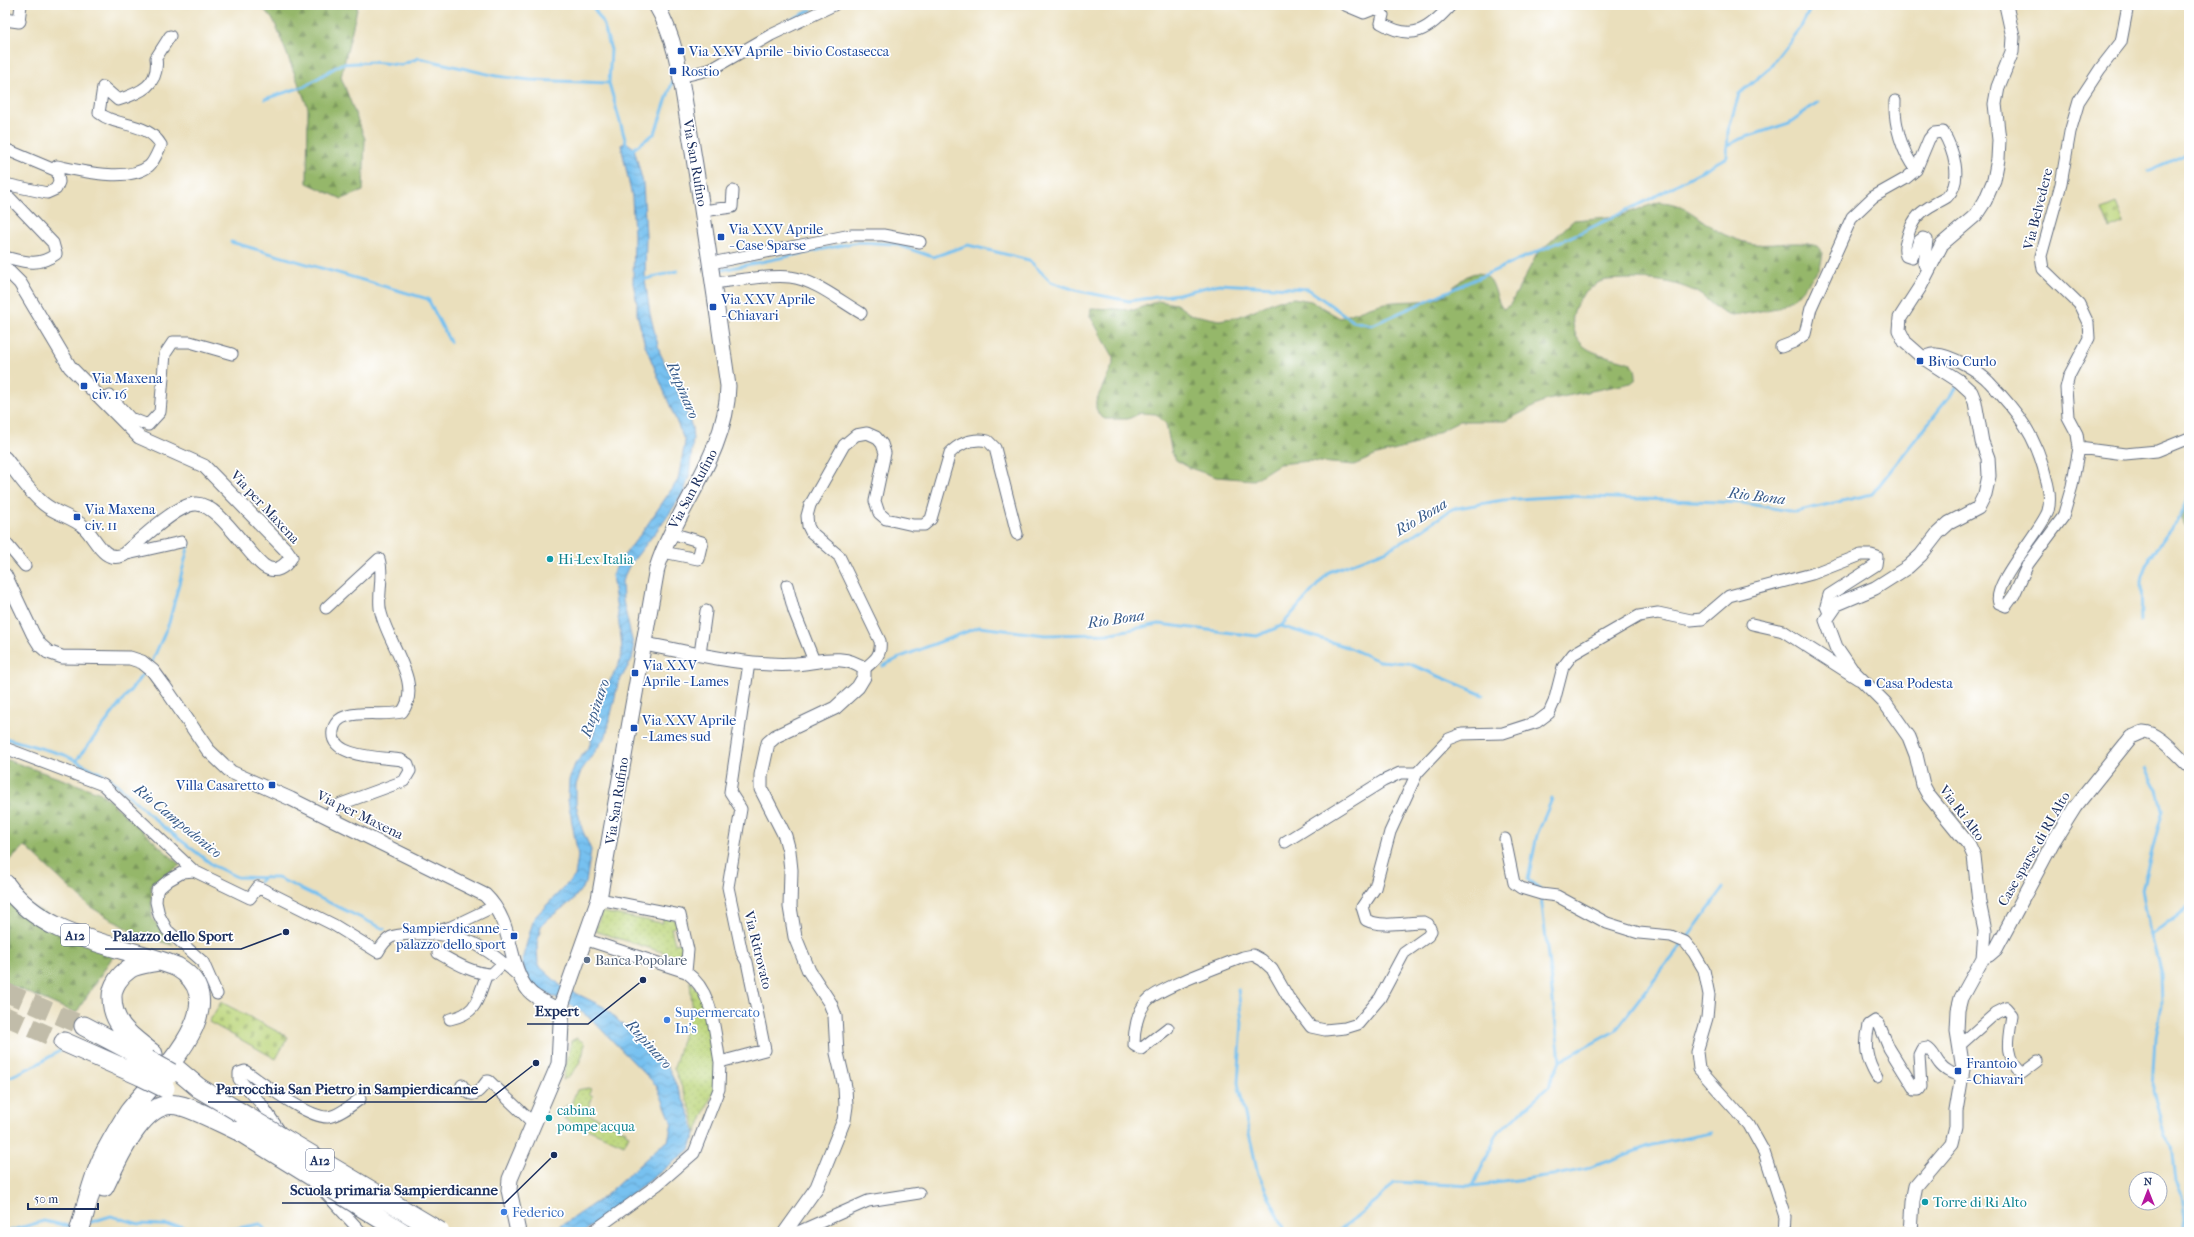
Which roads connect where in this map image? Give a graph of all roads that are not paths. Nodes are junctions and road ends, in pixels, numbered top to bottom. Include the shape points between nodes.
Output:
1 (21, 5) edge
2 (656, 5) edge
3 (834, 5) edge
4 (1344, 5) edge
5 (1451, 5) edge
6 (2006, 5) edge
7 (2128, 5) edge
8 (5, 19) edge
9 (19, 21) joint
10 (170, 36) dead end
11 (680, 77) junction
12 (1895, 101) dead end
13 (5, 149) edge
14 (1916, 170) junction
15 (57, 171) junction
16 (5, 184) edge
17 (733, 191) dead end
18 (5, 196) edge
19 (703, 211) junction
20 (920, 242) dead end
21 (5, 257) edge
22 (711, 263) junction
23 (1928, 267) junction
24 (5, 268) edge
25 (714, 283) junction
26 (861, 313) dead end
27 (1780, 347) dead end
28 (232, 354) dead end
29 (1922, 357) junction
30 (104, 401) junction
31 (2189, 438) edge
32 (2079, 448) junction
33 (5, 458) edge
34 (671, 532) junction
35 (1018, 534) dead end
36 (5, 542) edge
37 (181, 542) dead end
38 (662, 552) junction
39 (123, 555) junction
40 (24, 566) dead end
41 (5, 575) edge
42 (786, 585) dead end
43 (326, 608) dead end
44 (706, 612) dead end
45 (1829, 613) junction
46 (1752, 624) dead end
47 (644, 644) junction
48 (700, 654) junction
49 (814, 661) junction
50 (749, 662) junction
51 (864, 669) junction
52 (1866, 684) junction
53 (5, 748) edge
54 (2189, 766) edge
55 (1417, 773) junction
56 (330, 818) junction
57 (1504, 839) dead end
58 (1285, 842) dead end
59 (194, 871) junction
60 (5, 884) edge
61 (599, 899) junction
62 (495, 906) junction
63 (431, 933) junction
64 (584, 939) junction
65 (438, 953) dead end
66 (1982, 958) junction
67 (158, 961) junction
68 (503, 963) junction
69 (686, 972) junction
70 (486, 974) junction
71 (521, 979) junction
72 (217, 994) dead end
73 (562, 1007) junction
74 (450, 1019) dead end
75 (84, 1026) tunnel mouth
76 (1168, 1028) dead end
77 (64, 1042) tunnel mouth
78 (1960, 1045) junction
79 (2038, 1061) dead end
80 (720, 1062) junction
81 (147, 1063) junction
82 (170, 1076) junction
83 (1877, 1077) dead end
84 (1963, 1077) junction
85 (462, 1086) dead end
86 (187, 1097) junction
87 (360, 1099) dead end
88 (534, 1124) junction
89 (919, 1193) dead end
90 (351, 1227) edge
91 (80, 1232) edge
92 (361, 1232) edge
93 (402, 1232) edge
94 (440, 1232) edge
95 (518, 1232) edge
96 (592, 1232) edge
97 (785, 1232) edge
98 (798, 1232) edge
99 (1784, 1232) edge
100 (1911, 1232) edge

1 - 9 street
2 - 11 main road, Via San Rufino via 671,37
3 - 11 street via 771,35 712,69
4 - 5 street via 1364,13 1374,9 1380,10 1381,23 1396,32 1416,33 1439,18
6 - 23 street via 2013,37 2012,52 1998,87 1995,104 1999,140 1994,180 1976,214 1942,244
7 - 32 street, Via Belvedere via 2121,42 2100,68 2079,101 2070,132 2061,184 2040,256 2043,269 2079,304 2088,323 2089,338 2069,376 2066,388 2068,417 2077,434
8 - 9 street
10 - 15 street via 156,58 157,68 152,80 141,93 118,100 102,87 99,113 106,119 138,126 156,136 161,145 150,166 138,172 125,174 89,172 57,166
11 - 19 main road, Via San Rufino
12 - 14 street via 1894,112 1907,159
13 - 15 street
14 - 23 street via 1929,139 1934,133 1942,132 1950,143 1956,172 1954,188 1947,198 1916,216 1904,250 1906,256 1912,258 1919,241 1923,238 1927,240 1924,264
14 - 27 street via 1873,197 1852,217 1811,308 1805,334 1794,342
15 - 16 street via 59,182 56,189 47,193
17 - 19 street via 732,207
18 - 21 street via 10,198 53,243 56,254 42,262 29,263
19 - 22 main road, Via San Rufino
20 - 22 street via 883,235 852,235
22 - 25 main road, Via San Rufino
23 - 29 street via 1920,287 1900,318 1899,330 1904,342
24 - 30 street, Via per Maxena via 20,283 70,367
25 - 26 street via 790,276 817,287
25 - 34 main road, Via San Rufino via 728,386 728,405 716,449
28 - 30 street via 190,342 173,342 165,354 160,412 148,425 130,418 110,396
29 - 32 street, Via Belvedere via 1935,353 1944,355 1984,377 2026,425 2043,464 2048,485 2048,510 2016,560 1998,595 1998,601 2002,605 2009,604 2028,564 2062,516 2072,486
29 - 45 street via 1971,392 1989,468 1981,503 1974,510 1949,523 1908,567 1875,588 1837,604
30 - 39 street, Via per Maxena via 140,437 204,466 291,557 287,565 279,570 270,570 263,566 233,529 205,506 196,503 182,507
31 - 32 street via 2157,451 2125,454
33 - 39 street via 45,505 83,526 106,554 117,557
34 - 38 main road, Via San Rufino
34 - 38 street via 702,542 698,559
35 - 51 street via 995,448 988,441 970,440 950,452 931,519 924,525 886,519 879,513 875,501 885,453 876,437 867,433 856,435 844,445 810,504 806,516 811,532 839,556 880,641 881,650 878,657
36 - 40 street
37 - 39 street
38 - 47 main road, Via San Rufino
41 - 56 street, Via per Maxena via 33,634 48,652 62,657 130,658 142,662 153,671 218,761 231,772
42 - 49 street
43 - 56 street via 379,559 382,570 379,587 380,609 408,682 410,698 402,712 390,715 347,716 336,723 333,728 334,741 342,751 401,760 408,764 410,772 404,781 341,804 333,809
44 - 48 street
45 - 52 street, Via Ri Alto via 1826,620 1836,647 1851,669
45 - 55 street via 1826,606 1829,595 1876,565 1877,557 1860,555 1812,574 1729,596 1702,619 1691,620 1658,613 1639,616 1568,658 1549,713 1537,722 1503,733 1462,734 1449,739
46 - 52 street via 1783,631
47 - 48 street
47 - 61 main road, Via San Rufino
48 - 50 street
49 - 50 street via 781,664
49 - 51 street via 848,660
50 - 80 street, Via Ritrovato via 730,792 741,809 728,886 742,953 747,962 764,1050
51 - 97 street via 864,677 858,687 835,708 776,736 768,743 761,775 761,789 789,851 790,907 795,937 809,971 830,1003 835,1016 837,1053 845,1094 844,1120 835,1148 817,1187
52 - 66 street, Via Ri Alto via 1885,704 1909,737 1923,785 1969,845 1974,856 1985,931
53 - 59 street via 103,785
54 - 66 street, Case sparse di RI Alto via 2162,740 2152,734 2143,732 2131,737 2075,807 2053,842 1996,949
55 - 58 street via 1400,773 1383,781
55 - 76 street via 1390,832 1375,888 1362,907 1366,920 1371,922 1424,922 1431,931 1404,953 1380,998 1358,1024 1325,1030 1312,1027 1288,997 1272,969 1253,955 1164,990 1148,1000 1140,1013 1134,1034 1134,1045 1141,1049
56 - 62 street, Via per Maxena via 485,895
57 - 99 street via 1514,883 1521,888 1558,896 1607,923 1639,933 1671,936 1684,942 1694,953 1704,970 1709,996 1707,1018 1697,1052 1699,1069 1750,1126 1764,1152 1785,1217
59 - 63 street via 250,898 258,886 334,925 378,952 385,939 395,935
59 - 72 street via 183,872 168,880 157,890 156,902 167,930 203,962
60 - 67 highway, A12 via 35,916 61,929
61 - 64 main road, Via San Rufino
61 - 69 street via 680,915 688,950
62 - 63 street via 451,927
62 - 71 street, Via per Maxena via 504,921
63 - 68 street via 459,936 478,945
64 - 69 street
64 - 73 main road, Via San Rufino
65 - 70 street via 458,964
66 - 78 street, Via Ri Alto via 1961,998 1957,1030
67 - 81 highway, A12 via 130,968 117,980 112,993 112,1010 116,1020
67 - 91 highway, A12 via 184,972 195,984 200,1002 196,1020 193,1030 129,1112 105,1152 91,1190
68 - 70 street via 492,974
68 - 71 street
69 - 80 street via 696,979 708,999
70 - 74 street via 472,1009 462,1017
71 - 73 street, Via per Maxena via 528,991
73 - 88 main road, Via San Rufino via 559,1064
75 - 81 highway, A12
77 - 81 highway, A12
78 - 79 street via 1996,1013 2006,1008 2012,1015 2007,1040 2011,1062 2022,1073
78 - 84 street, Via Ri Alto
80 - 96 street via 719,1089 694,1153 657,1185
81 - 82 highway, A12, bridge
81 - 82 highway, A12
82 - 86 highway, A12
83 - 84 street via 1865,1046 1869,1025 1875,1021 1915,1090 1919,1090 1920,1087 1919,1055 1922,1049 1931,1050 1939,1064 1948,1072
84 - 100 street, Via Ri Alto via 1952,1143 1916,1186
85 - 88 street via 466,1092 472,1094 478,1092 489,1081
86 - 91 highway, A12 via 158,1108 139,1124 119,1156
86 - 93 highway, A12, bridge
86 - 94 highway, A12, bridge
87 - 90 street via 330,1117 324,1117 307,1111 245,1071 239,1073 239,1079 262,1105
88 - 95 main road, Via San Rufino via 510,1179 509,1190
89 - 98 street via 868,1201
90 - 92 street

